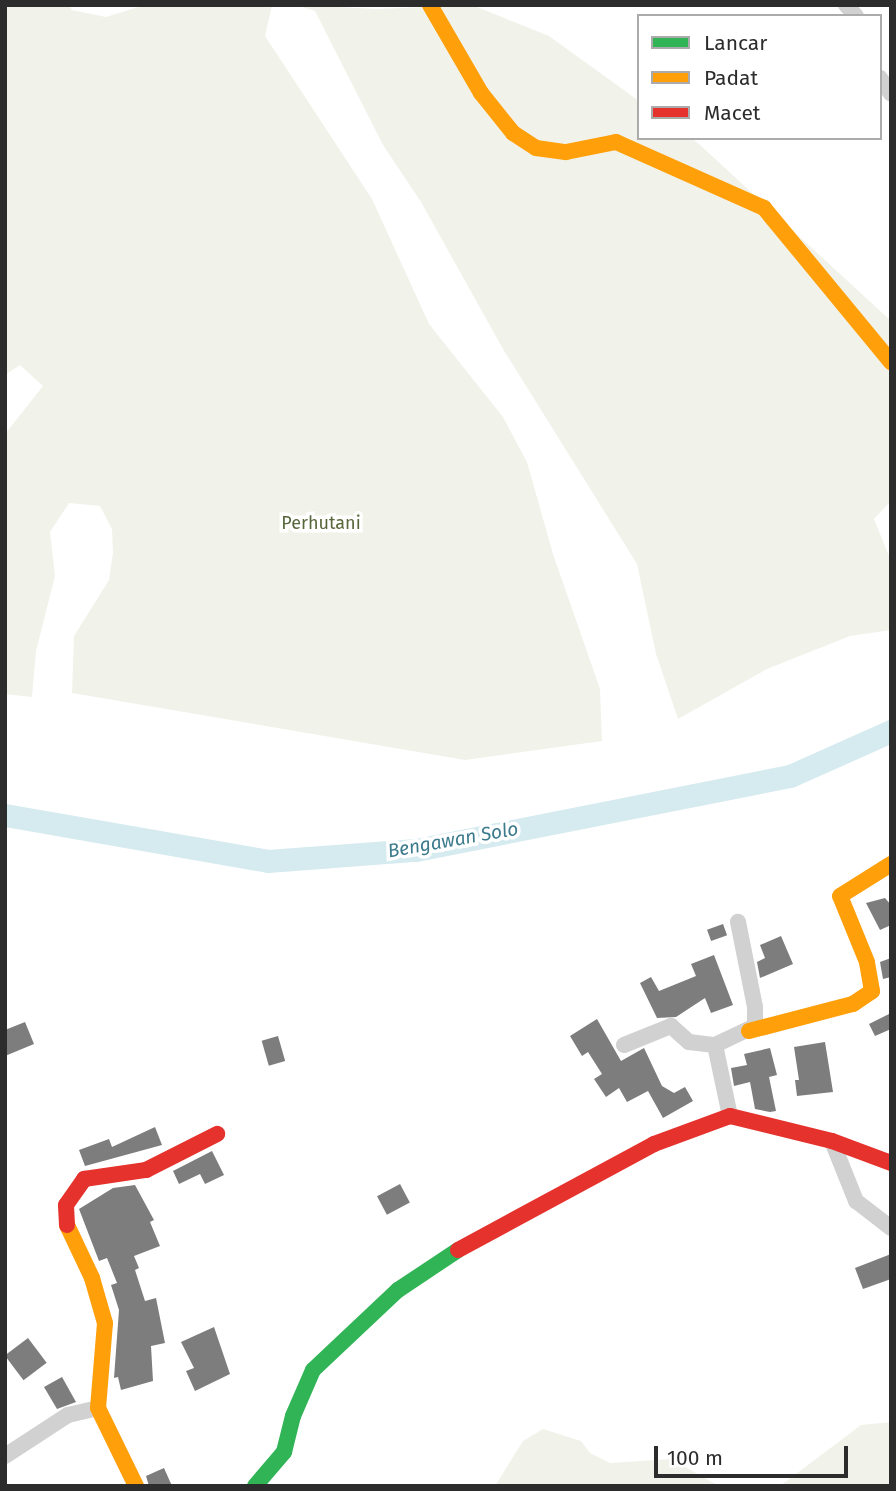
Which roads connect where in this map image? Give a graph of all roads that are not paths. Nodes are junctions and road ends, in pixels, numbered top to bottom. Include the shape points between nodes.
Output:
1 (430, 5) edge
2 (891, 362) edge
3 (891, 864) edge
4 (738, 922) dead end
5 (749, 1031) junction
6 (624, 1045) dead end
7 (715, 1045) junction
8 (730, 1116) junction
9 (217, 1134) dead end
10 (832, 1141) junction
11 (891, 1163) edge
12 (891, 1228) edge
13 (98, 1408) junction
14 (5, 1456) edge
15 (136, 1486) edge
16 (256, 1486) edge

1 - 2 street via 481,93 513,133 536,148 566,152 616,142 764,208
3 - 5 street via 840,896 867,962 872,991 853,1004
4 - 5 street via 757,1021
5 - 7 street
6 - 7 street via 671,1026 689,1042
7 - 8 street
8 - 10 street
8 - 16 street via 654,1144 478,1236 398,1290 313,1370 293,1416 284,1452
9 - 13 street via 146,1170 84,1179 69,1196 67,1226 92,1278 105,1324
10 - 11 street
10 - 12 street via 856,1201
13 - 14 street via 68,1415
13 - 15 street

